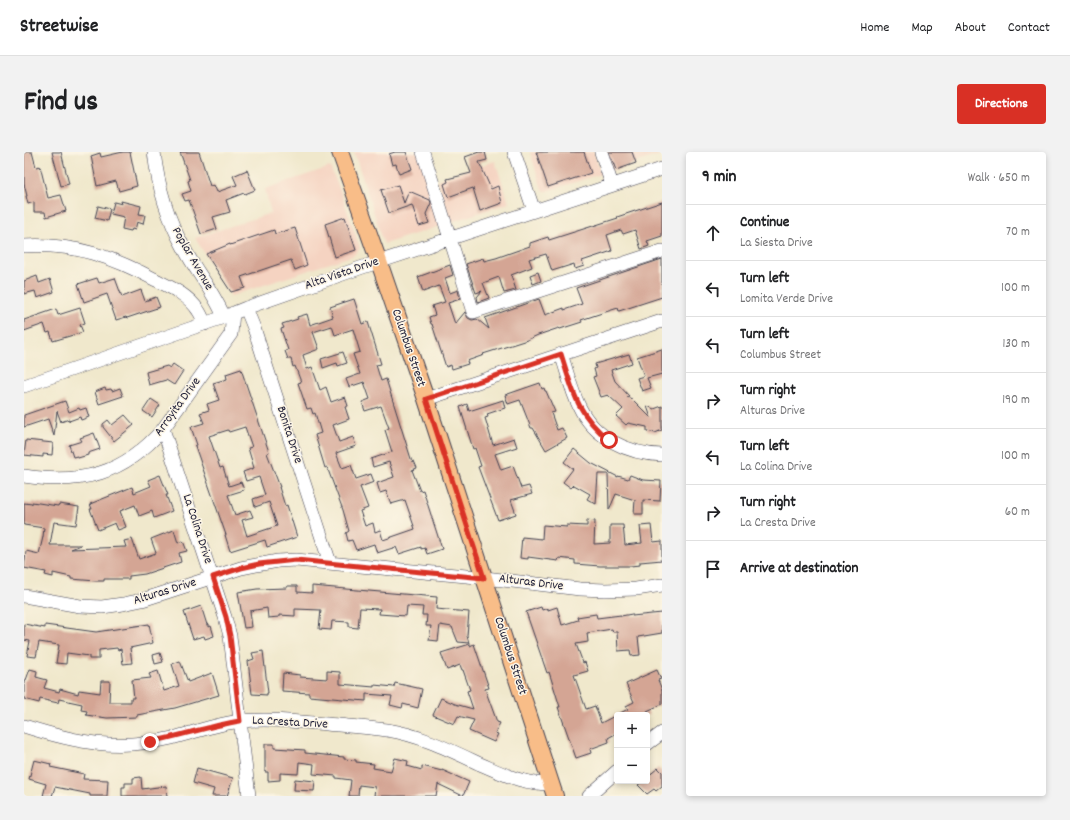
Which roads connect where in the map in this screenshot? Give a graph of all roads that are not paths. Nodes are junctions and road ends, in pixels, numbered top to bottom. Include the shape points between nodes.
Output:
1 (154, 152) edge
2 (340, 152) edge
3 (423, 152) edge
4 (514, 152) edge
5 (601, 152) edge
6 (662, 169) edge
7 (612, 185) junction
8 (534, 211) junction
9 (451, 238) junction
10 (24, 246) edge
11 (662, 251) edge
12 (379, 262) junction
13 (246, 308) junction
14 (228, 315) junction
15 (662, 321) edge
16 (205, 324) junction
17 (561, 354) junction
18 (24, 386) edge
19 (426, 399) junction
20 (163, 429) junction
21 (662, 455) edge
22 (24, 476) edge
23 (330, 563) junction
24 (213, 577) junction
25 (484, 578) junction
26 (662, 585) edge
27 (24, 596) edge
28 (240, 721) junction
29 (24, 726) edge
30 (662, 733) edge
31 (650, 742) edge
32 (614, 774) edge
33 (554, 790) edge
34 (249, 796) edge
35 (588, 796) edge

1 - 14 street, Poplar Avenue via 159,183 173,228 218,303
2 - 12 main road, Columbus Street
3 - 9 street
4 - 8 street
5 - 7 street
6 - 7 street, Alta Vista Drive
7 - 8 street, Alta Vista Drive
8 - 9 street, Alta Vista Drive
9 - 11 street via 474,312
9 - 12 street, Alta Vista Drive
10 - 16 street via 83,250 129,266 182,292 199,310
12 - 13 street, Alta Vista Drive
12 - 19 main road, Columbus Street
13 - 14 street, Alta Vista Drive
13 - 23 street, Bonita Drive
14 - 16 street, Alta Vista Drive
14 - 20 street, Arroyita Drive via 231,334
15 - 17 street
16 - 18 street, Alta Vista Drive
17 - 19 street
17 - 21 street via 580,408 597,430 622,448 649,455
19 - 25 main road, Columbus Street
20 - 22 street, Arroyita Drive via 138,454 103,472 64,480
20 - 24 street, La Colina Drive
23 - 24 street, Alturas Drive via 278,561 241,568
23 - 25 street, Alturas Drive
24 - 27 street, Alturas Drive via 142,600 102,607 80,606
24 - 28 street, La Colina Drive via 230,636
25 - 26 street, Alturas Drive via 605,590
25 - 33 main road, Columbus Street
28 - 29 street, La Cresta Drive via 165,739 127,745 61,738
28 - 33 street, La Cresta Drive via 278,720 387,730 410,735 432,742 515,779
28 - 34 street, La Colina Drive
30 - 31 street
32 - 35 street

